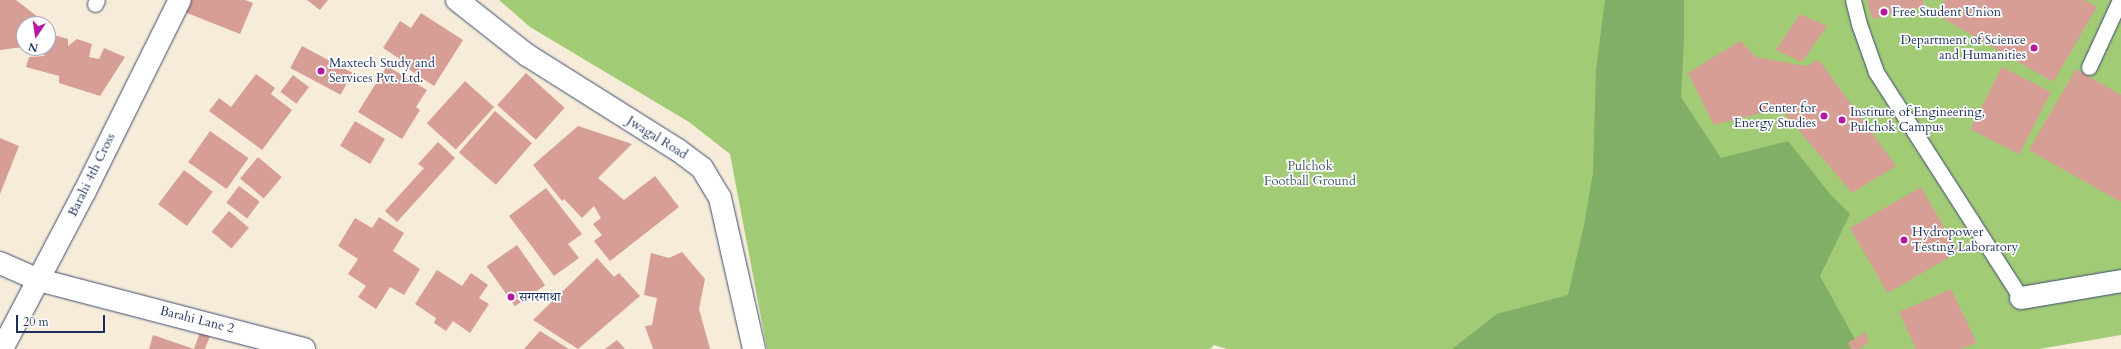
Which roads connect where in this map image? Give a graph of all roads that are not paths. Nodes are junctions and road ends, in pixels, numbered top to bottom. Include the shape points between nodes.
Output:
1 (180, 0) edge
2 (457, 0) edge
3 (1853, 0) edge
4 (2116, 3) edge
5 (2089, 67) dead end
6 (0, 263) edge
7 (39, 280) junction
8 (2121, 281) edge
9 (2021, 298) joint
10 (274, 345) edge
11 (2, 349) edge
12 (304, 349) edge
13 (754, 349) edge

1 - 7 street, Barahi 4th Cross
2 - 13 street, Jwagal Road via 527,55 678,150 702,168 720,198
3 - 9 lane via 1876,72
4 - 5 lane
6 - 7 street, Barahi Lane 2
7 - 10 street, Barahi Lane 2
7 - 11 street, Barahi 4th Cross
8 - 9 street
10 - 12 street, Barahi Lane 2

